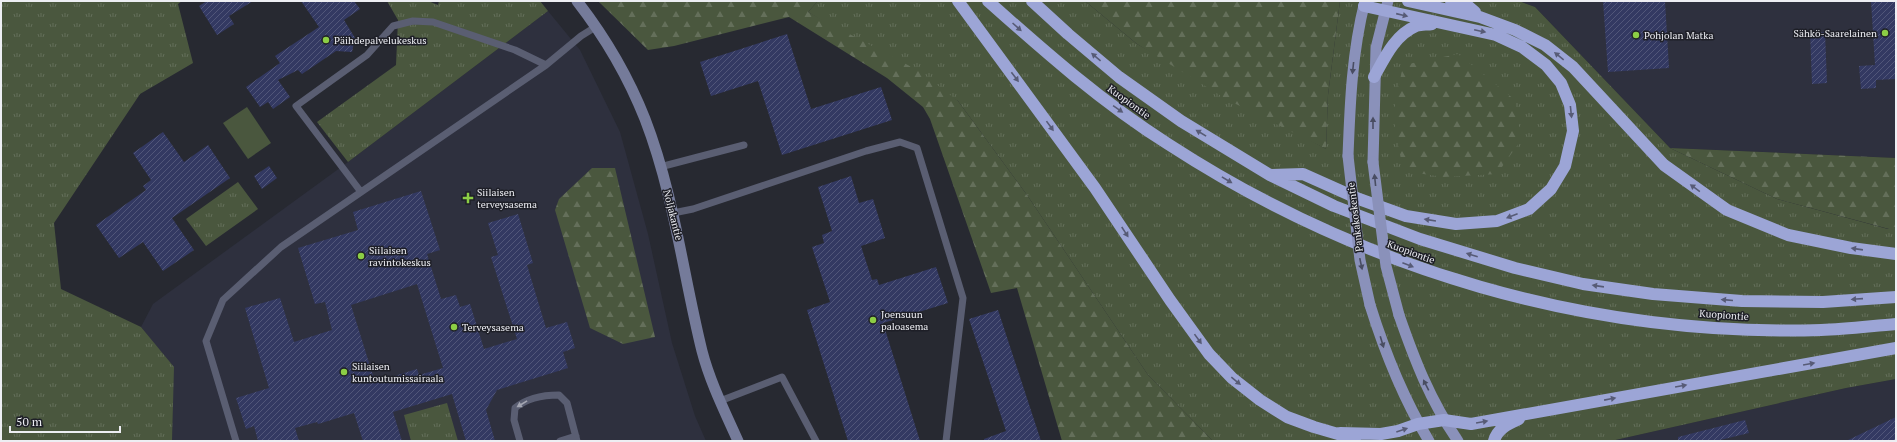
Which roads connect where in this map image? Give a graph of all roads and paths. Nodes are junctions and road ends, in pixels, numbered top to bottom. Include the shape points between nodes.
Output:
1 (577, 1) edge
2 (958, 1) edge
3 (988, 1) edge
4 (1032, 1) edge
5 (1408, 1) edge
6 (1451, 1) edge
7 (1365, 4) edge
8 (1386, 6) edge
9 (1480, 17) junction
10 (1441, 24) junction
11 (597, 26) junction
12 (546, 65) junction
13 (1374, 77) junction
14 (744, 145) dead end
15 (660, 167) junction
16 (1270, 175) junction
17 (361, 192) junction
18 (673, 213) junction
19 (1896, 254) edge
20 (1896, 297) edge
21 (1896, 324) edge
22 (1896, 348) edge
23 (720, 401) junction
24 (1533, 413) junction
25 (1444, 420) junction
26 (1418, 424) junction
27 (1338, 434) junction
28 (576, 439) edge
29 (236, 441) edge
30 (520, 441) edge
31 (560, 441) edge
32 (738, 441) edge
33 (816, 441) edge
34 (946, 441) edge
35 (1354, 441) edge
36 (1429, 441) edge
37 (1458, 441) edge
38 (1494, 441) edge

1 - 11 main road, Noljakantie
2 -> 27 highway via 1096,188 1208,354 1232,378 1287,417
3 -> 21 highway, Kuopiontie via 1053,59 1167,144 1257,198 1327,233 1411,266 1510,296 1652,322 1739,329 1798,330
16 -> 4 highway, Kuopiontie via 1181,121 1119,77
5 - 9 highway
6 - 9 highway via 1468,6
7 - 8 highway
7 -> 26 main road, Pankakoskentie, bridge via 1356,40 1350,95 1348,156 1360,260 1370,305 1385,352
8 -> 10 highway
8 - 13 main road via 1376,48
19 -> 9 highway via 1788,235 1727,210 1664,165 1573,67 1545,45
10 - 13 highway via 1417,26 1402,35 1388,51
10 -> 16 highway via 1496,35 1522,47 1546,65 1561,82 1570,105 1573,132 1565,166 1552,189 1529,209 1497,221 1456,224 1406,216 1359,199 1303,174
11 - 12 lane
11 - 15 main road, Noljakantie via 626,75 645,119
12 - 17 lane
12 - 17 lane via 514,50 433,22 413,21 393,26 367,55 296,106
25 -> 13 main road, bridge via 1416,366 1398,315 1386,266 1373,162
14 - 15 lane
15 - 18 main road, Noljakantie
20 -> 16 highway, Kuopiontie via 1823,302 1742,301 1653,294 1583,284 1515,268 1420,239 1334,206
17 - 29 lane via 282,247 223,300 206,341
18 - 23 main road, Noljakantie via 703,352
18 - 34 lane via 693,209 859,153 900,142 917,148 963,298
24 -> 22 highway
23 - 32 main road, Noljakantie
23 - 33 lane via 782,377
25 -> 24 highway via 1471,424
24 - 38 highway via 1506,424 1495,435
25 - 26 highway
25 - 37 main road
27 -> 26 highway via 1381,434
26 - 36 main road, Pankakoskentie
27 - 35 highway
28 -> 30 lane via 567,403 559,395 544,395 515,408 514,420
28 - 31 lane

